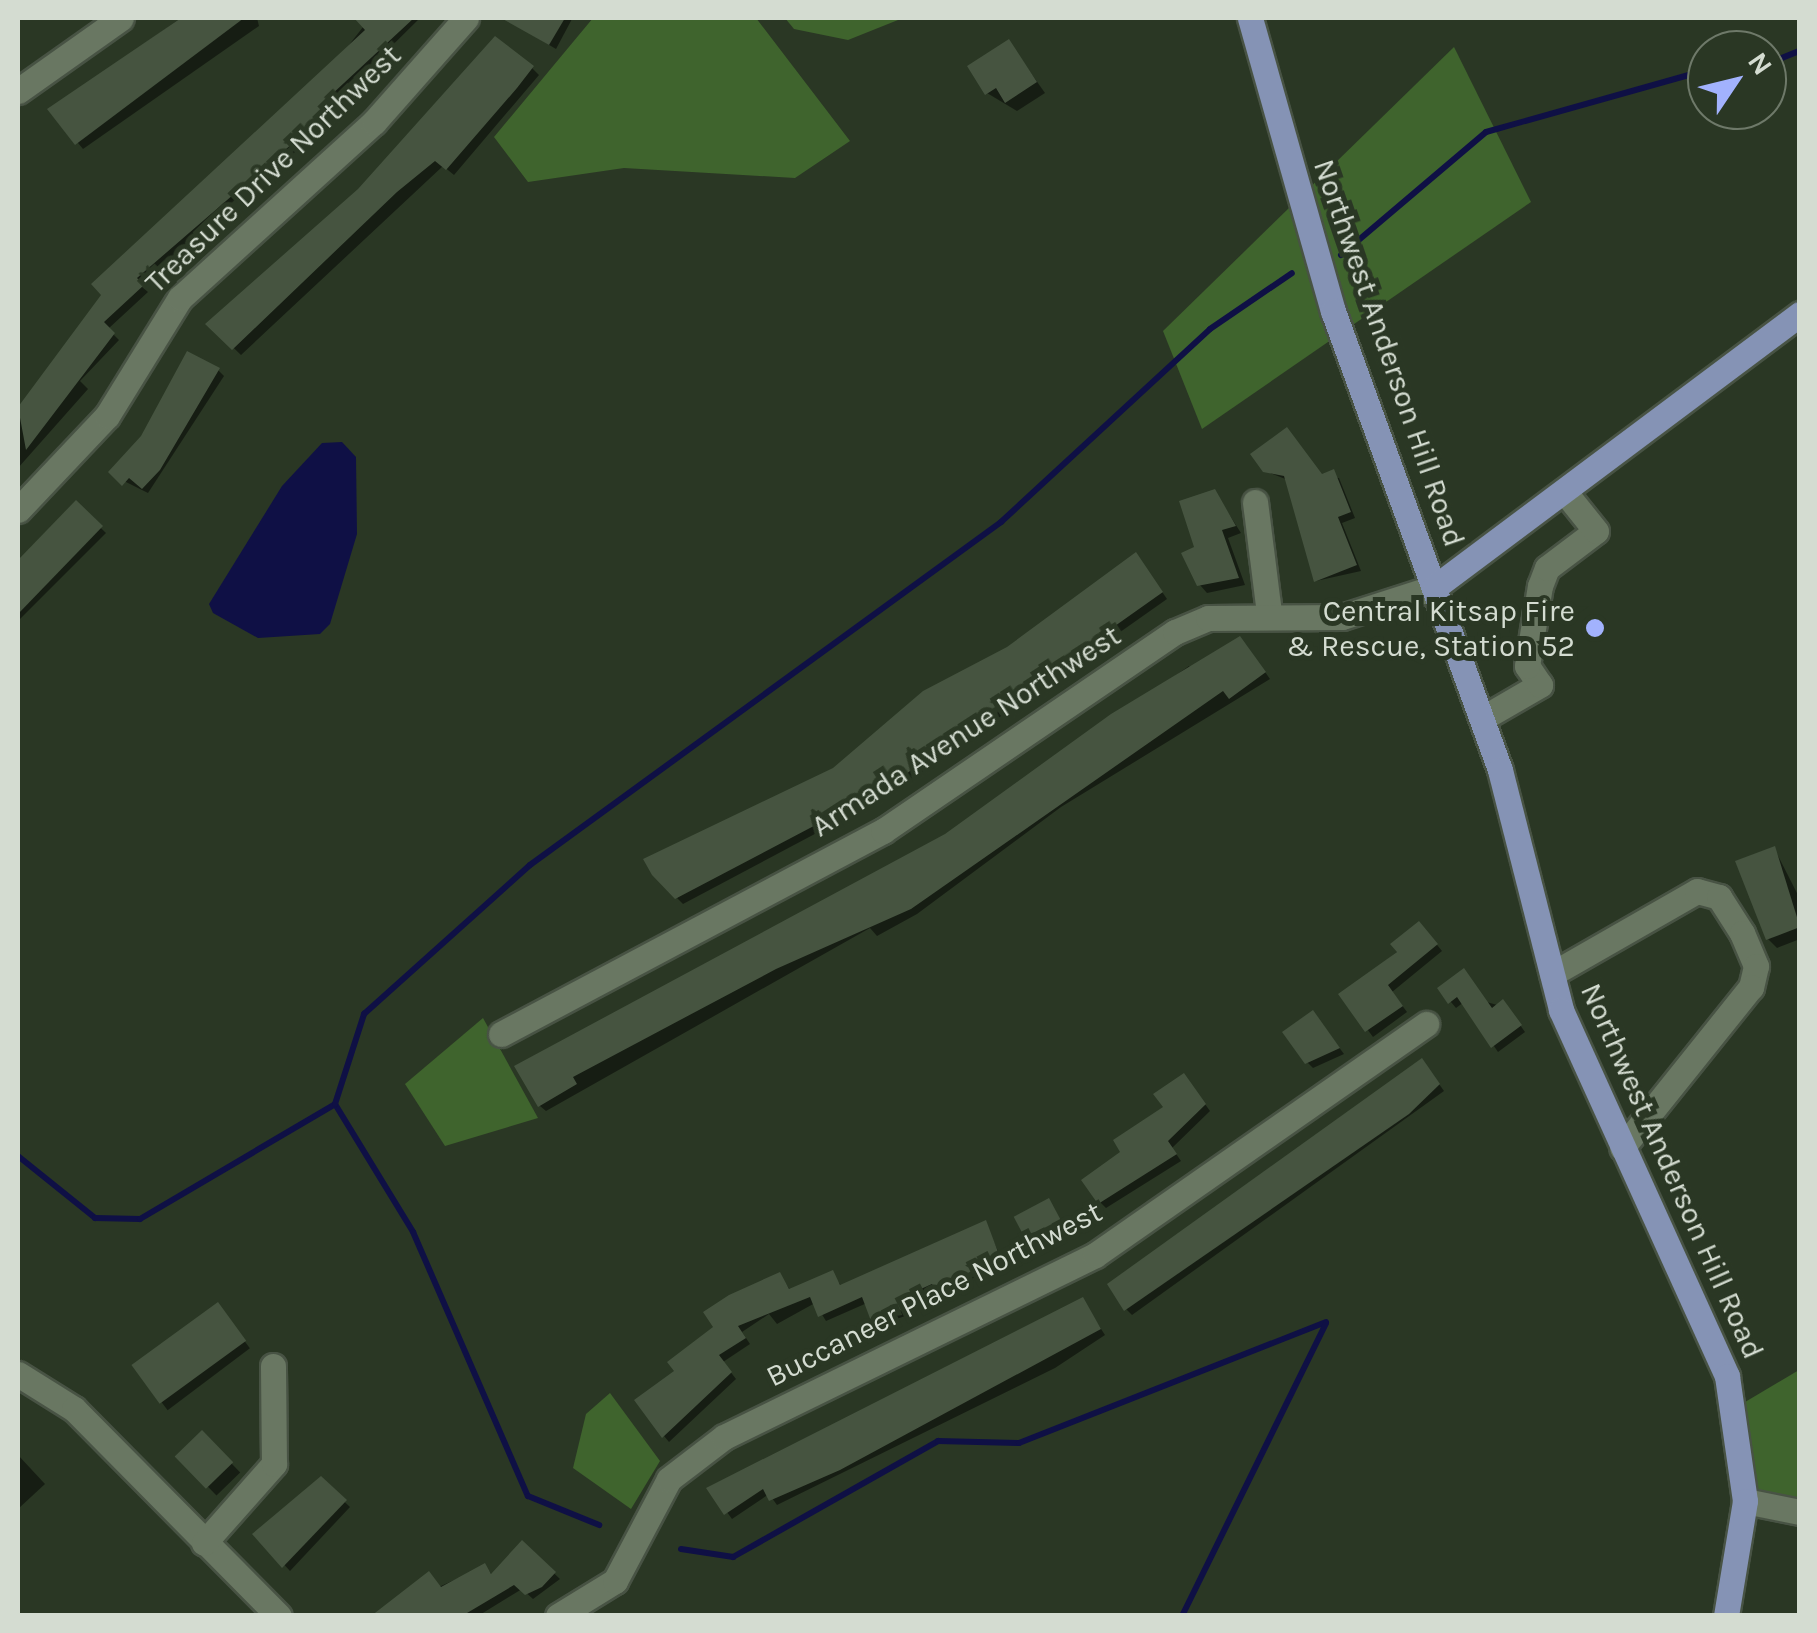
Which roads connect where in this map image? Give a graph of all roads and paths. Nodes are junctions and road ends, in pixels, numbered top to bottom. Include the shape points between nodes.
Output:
1 (120, 18) edge
2 (466, 18) edge
3 (1250, 18) edge
4 (18, 91) edge
5 (1800, 314) edge
6 (1564, 491) junction
7 (1255, 502) dead end
8 (18, 510) edge
9 (1435, 587) junction
10 (1269, 613) junction
11 (1483, 718) junction
12 (1552, 974) junction
13 (1426, 1024) dead end
14 (501, 1034) dead end
15 (1622, 1148) junction
16 (273, 1366) dead end
17 (18, 1374) edge
18 (1745, 1501) junction
19 (1800, 1512) edge
20 (204, 1543) junction
21 (279, 1616) edge
22 (558, 1616) edge
23 (1726, 1616) edge

1 - 4 street
2 - 8 street, Treasure Drive Northwest via 374,122 180,298 107,416
3 - 9 main road, Northwest Anderson Hill Road via 1333,312
5 - 6 main road
6 - 9 main road
6 - 11 street via 1596,531 1548,568 1540,586 1528,666 1540,684
7 - 10 street
9 - 10 street, Armada Avenue Northwest via 1342,617
9 - 11 main road, Northwest Anderson Hill Road
10 - 14 street, Armada Avenue Northwest via 1208,618 1174,632 884,831
11 - 12 main road, Northwest Anderson Hill Road
12 - 15 main road, Northwest Anderson Hill Road
12 - 15 street via 1696,891 1719,896 1756,966 1751,988
13 - 22 street, Buccaneer Place Northwest via 1095,1256 724,1437 669,1479 615,1581
15 - 18 main road, Northwest Anderson Hill Road via 1721,1357
16 - 20 street via 274,1464
17 - 20 street via 74,1409
18 - 19 street
18 - 23 main road, Northwest Anderson Hill Road
20 - 21 street

